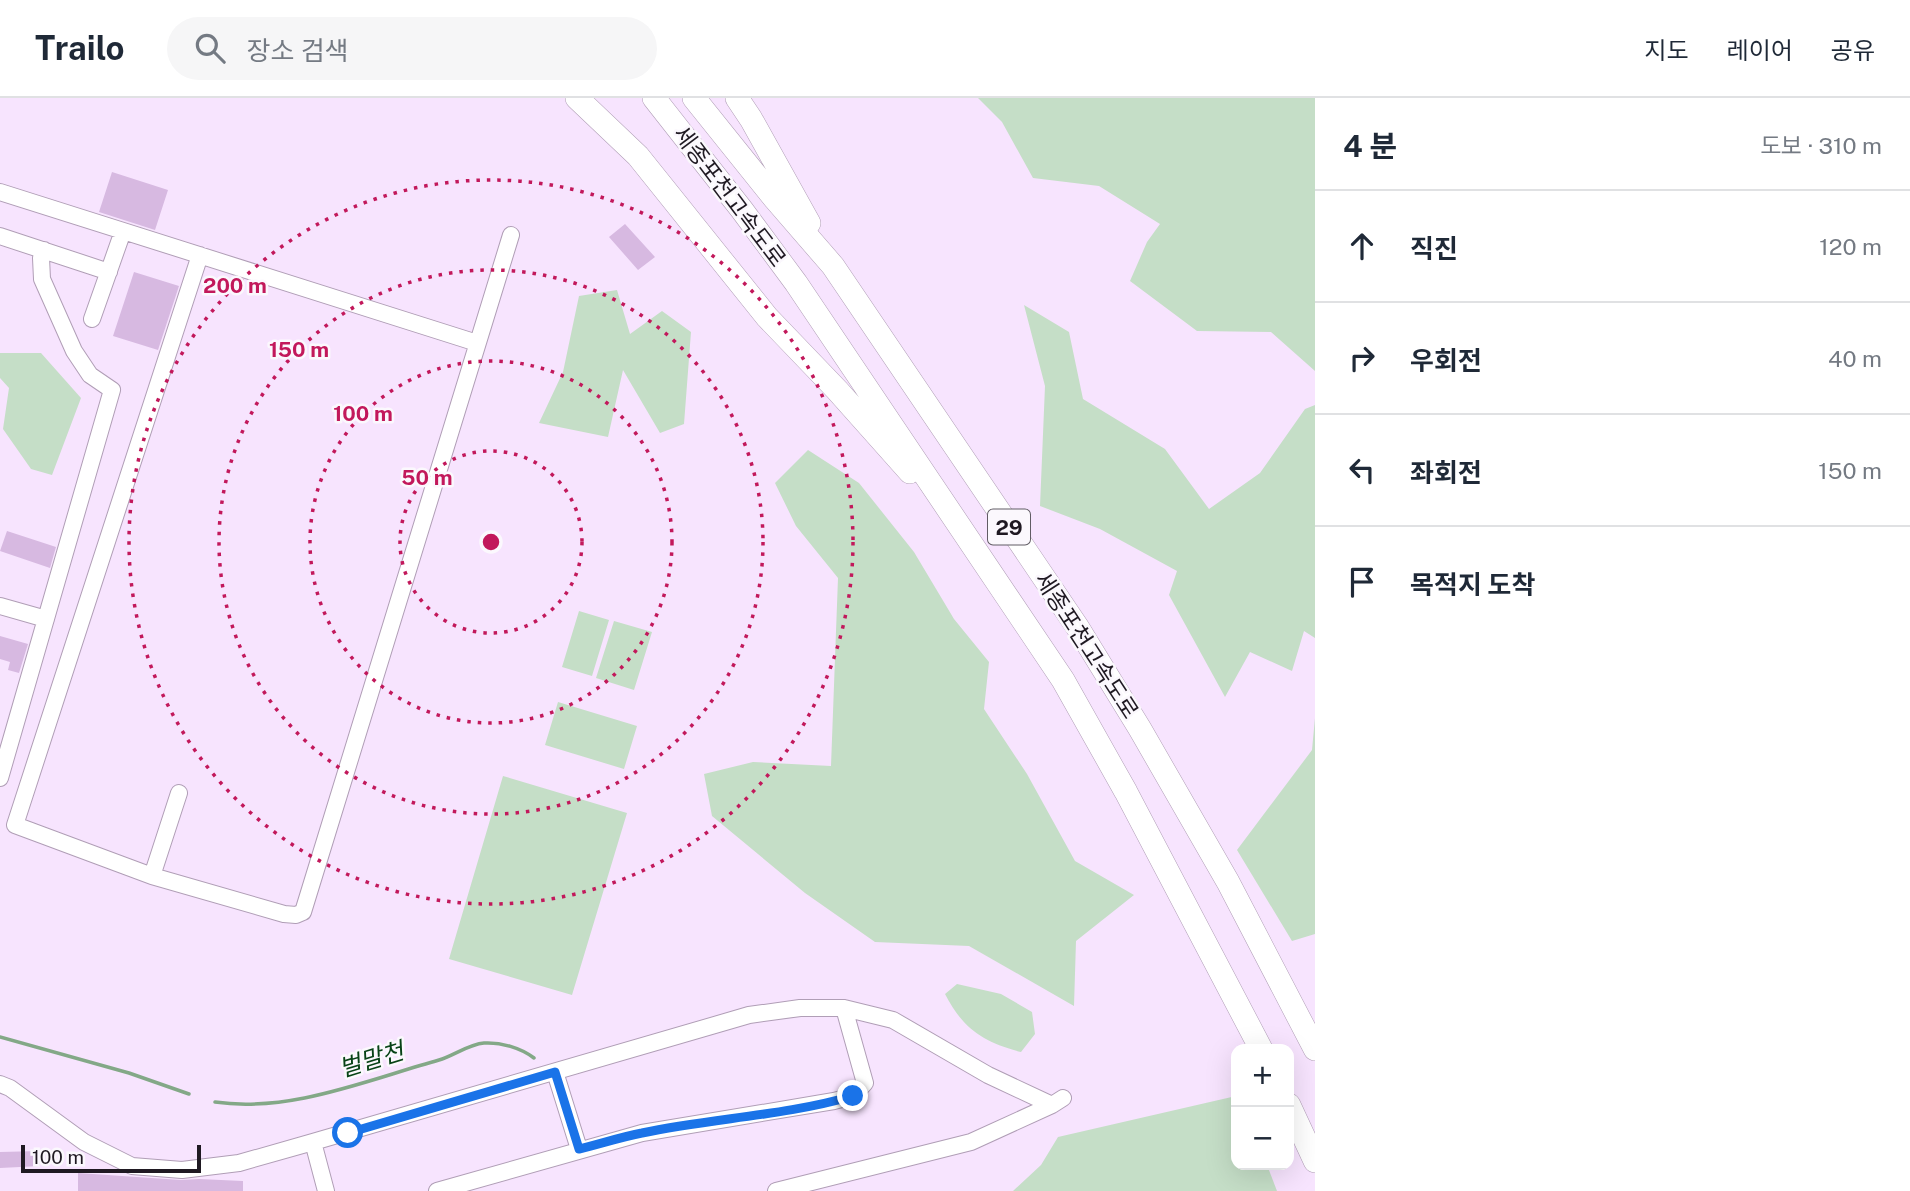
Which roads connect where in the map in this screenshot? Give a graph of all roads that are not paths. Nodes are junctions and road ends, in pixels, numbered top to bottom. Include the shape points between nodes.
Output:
1 (577, 98) edge
2 (654, 98) edge
3 (694, 98) edge
4 (737, 98) edge
5 (0, 192) edge
6 (123, 230) junction
7 (511, 235) dead end
8 (0, 236) edge
9 (44, 250) junction
10 (200, 255) junction
11 (833, 266) junction
12 (109, 272) junction
13 (92, 319) dead end
14 (477, 343) junction
15 (972, 542) junction
16 (0, 606) edge
17 (46, 619) junction
18 (0, 779) edge
19 (179, 793) dead end
20 (152, 876) junction
21 (844, 1008) junction
22 (1258, 1044) edge
23 (1315, 1049) edge
24 (555, 1072) junction
25 (0, 1084) edge
26 (1290, 1107) edge
27 (313, 1142) junction
28 (579, 1149) junction
29 (1315, 1161) edge
30 (327, 1191) edge
31 (437, 1191) edge
32 (776, 1191) edge

1 - 15 highway via 638,156 767,317
2 - 15 highway, 세종포천고속도로 / 29 via 796,283
3 - 11 highway, 세종포천고속도로 / 29
4 - 11 highway
5 - 6 street
6 - 10 street
6 - 12 street
7 - 14 street
8 - 9 street
9 - 12 street
9 - 17 street via 42,279 74,351 90,375 112,390
10 - 14 street
10 - 20 street via 16,825
11 - 23 highway, 세종포천고속도로 / 29 via 1078,628 1140,729
12 - 13 street
14 - 20 street via 303,912 284,914
15 - 22 highway, 세종포천고속도로 / 29 via 1063,680
16 - 17 street
17 - 18 street
19 - 20 street
21 - 24 street via 749,1015
21 - 28 street via 865,1083 853,1096 642,1132
21 - 32 street via 892,1020 988,1075 1058,1101 971,1142
24 - 27 street
24 - 28 street
25 - 27 street via 84,1142 132,1166 194,1169 239,1163
26 - 29 highway
27 - 30 street
28 - 31 street

